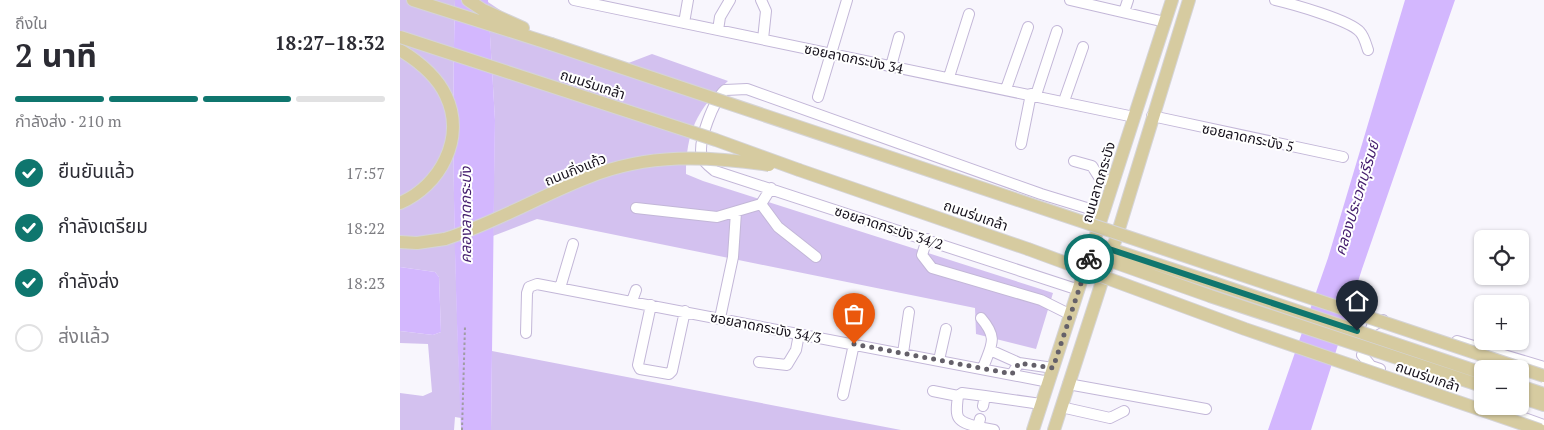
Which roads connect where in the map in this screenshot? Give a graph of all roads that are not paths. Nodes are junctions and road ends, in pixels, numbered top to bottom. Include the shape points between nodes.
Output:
1 (413, 0) edge
2 (468, 0) edge
3 (574, 0) edge
4 (688, 0) edge
5 (730, 0) edge
6 (761, 0) edge
7 (847, 0) edge
8 (1070, 0) edge
9 (1128, 0) edge
10 (1172, 0) edge
11 (1189, 0) edge
12 (1275, 0) edge
13 (1124, 12) junction
14 (969, 14) dead end
15 (1165, 22) junction
16 (684, 23) junction
17 (1028, 27) dead end
18 (718, 30) junction
19 (1058, 31) dead end
20 (400, 37) edge
21 (900, 37) dead end
22 (763, 39) junction
23 (550, 44) junction
24 (1083, 47) dead end
25 (400, 50) edge
26 (1368, 50) dead end
27 (832, 53) junction
28 (891, 66) junction
29 (949, 77) junction
30 (1006, 89) junction
31 (1034, 95) junction
32 (818, 97) dead end
33 (1064, 101) junction
34 (1152, 116) junction
35 (1134, 117) junction
36 (1021, 144) dead end
37 (1343, 157) dead end
38 (1074, 161) dead end
39 (799, 170) junction
40 (1112, 182) junction
41 (771, 188) junction
42 (400, 203) edge
43 (761, 204) junction
44 (636, 208) dead end
45 (736, 212) junction
46 (1103, 213) junction
47 (927, 239) junction
48 (400, 242) edge
49 (573, 244) dead end
50 (1093, 249) junction
51 (1110, 255) junction
52 (816, 257) dead end
53 (560, 288) junction
54 (636, 290) dead end
55 (1079, 290) junction
56 (632, 301) junction
57 (650, 305) junction
58 (685, 311) junction
59 (909, 312) dead end
60 (1071, 315) junction
61 (720, 318) junction
62 (981, 318) dead end
63 (946, 329) dead end
64 (526, 333) dead end
65 (799, 334) junction
66 (854, 344) junction
67 (990, 350) junction
68 (903, 354) junction
69 (939, 360) junction
70 (1521, 360) edge
71 (758, 362) dead end
72 (1529, 362) edge
73 (1019, 363) junction
74 (1544, 367) edge
75 (983, 368) junction
76 (1053, 368) junction
77 (1474, 370) edge
78 (1012, 374) junction
79 (1544, 376) edge
80 (1049, 382) junction
81 (1474, 383) edge
82 (1068, 384) junction
83 (933, 391) dead end
84 (1529, 391) edge
85 (843, 395) dead end
86 (958, 396) junction
87 (1541, 397) edge
88 (1474, 401) edge
89 (1041, 404) junction
90 (1061, 407) junction
91 (1206, 409) dead end
92 (1124, 411) dead end
93 (1544, 412) edge
94 (1516, 415) edge
95 (1544, 425) edge
96 (994, 430) edge
97 (1033, 430) edge
98 (1054, 430) edge
99 (1540, 430) edge

1 - 23 main road, ถนนร่มเกล้า
2 - 23 main road
3 - 16 street, ซอยลาดกระบัง 34
4 - 16 street
5 - 18 street via 720,17
6 - 22 street via 766,10
7 - 27 street
8 - 13 street
9 - 13 street
10 - 15 main road, ถนนลาดกระบัง
11 - 34 main road
12 - 26 street via 1351,26 1361,32
13 - 15 street
14 - 29 street
15 - 35 main road, ถนนลาดกระบัง
16 - 18 street, ซอยลาดกระบัง 34
17 - 30 street
18 - 22 street, ซอยลาดกระบัง 34
19 - 31 street
20 - 39 main road, ถนนร่มเกล้า, bridge
21 - 28 street
22 - 27 street, ซอยลาดกระบัง 34
23 - 79 main road, ถนนร่มเกล้า, bridge
24 - 33 street
25 - 42 main road via 431,73 446,96 453,124 449,151 437,175 422,192
27 - 28 street, ซอยลาดกระบัง 34
27 - 32 street
28 - 29 street, ซอยลาดกระบัง 34
29 - 30 street, ซอยลาดกระบัง 34
30 - 31 street, ซอยลาดกระบัง 34
31 - 33 street, ซอยลาดกระบัง 34
31 - 36 street
33 - 35 street, ซอยลาดกระบัง 34
34 - 37 street, ซอยลาดกระบัง 5
34 - 51 main road
35 - 40 main road, ถนนลาดกระบัง
38 - 40 street via 1092,166 1099,177
39 - 48 main road, ถนนกิ่งแก้ว, bridge via 718,158 659,160 589,176 472,231 445,239
39 - 99 main road, ถนนร่มเกล้า, bridge
40 - 46 main road, ถนนลาดกระบัง
41 - 43 street
41 - 46 street, ซอยลาดกระบัง 34/2 via 715,171 702,159 700,150 713,105 726,90 747,89
41 - 47 street, ซอยลาดกระบัง 34/2
43 - 45 street
43 - 52 street via 778,227
44 - 45 street via 717,217
45 - 61 street via 733,257
46 - 50 main road, ถนนลาดกระบัง
47 - 55 street, ซอยลาดกระบัง 34/2
47 - 60 street via 922,255 932,268 1041,300
49 - 53 street
50 - 51 main road
50 - 55 main road, ถนนลาดกระบัง
51 - 77 main road, ถนนร่มเกล้า, bridge via 1214,283
51 - 81 main road, ถนนร่มเกล้า, bridge via 1210,296
51 - 82 main road
53 - 56 street, ซอยลาดกระบัง 34/3
53 - 64 street, ซอยลาดกระบัง 34/3 via 537,284 529,287
54 - 56 street
55 - 60 main road, ถนนลาดกระบัง
56 - 57 street, ซอยลาดกระบัง 34/3
57 - 58 street, ซอยลาดกระบัง 34/3
57 - 58 street via 638,365 640,369 658,374 672,371
58 - 61 street, ซอยลาดกระบัง 34/3
59 - 68 street
60 - 76 main road, ถนนลาดกระบัง
61 - 65 street, ซอยลาดกระบัง 34/3
62 - 67 street via 993,337
63 - 69 street
65 - 66 street, ซอยลาดกระบัง 34/3
65 - 71 street via 796,350 787,365
66 - 68 street, ซอยลาดกระบัง 34/3
66 - 85 street
67 - 73 street
67 - 75 street
68 - 69 street, ซอยลาดกระบัง 34/3
69 - 75 street, ซอยลาดกระบัง 34/3
70 - 88 street via 1388,320 1379,320 1372,326 1362,356 1371,366
72 - 74 street
73 - 76 street
73 - 78 street
75 - 78 street, ซอยลาดกระบัง 34/3
76 - 80 main road, ถนนลาดกระบัง
78 - 80 street, ซอยลาดกระบัง 34/3
80 - 89 main road, ถนนลาดกระบัง
82 - 90 main road
82 - 91 street
83 - 86 street
84 - 87 main road
86 - 89 street via 962,393 984,401
86 - 96 street via 957,417 967,424 979,423
87 - 93 main road
89 - 97 main road, ถนนลาดกระบัง
90 - 92 street via 1110,418
90 - 98 main road
94 - 95 street

